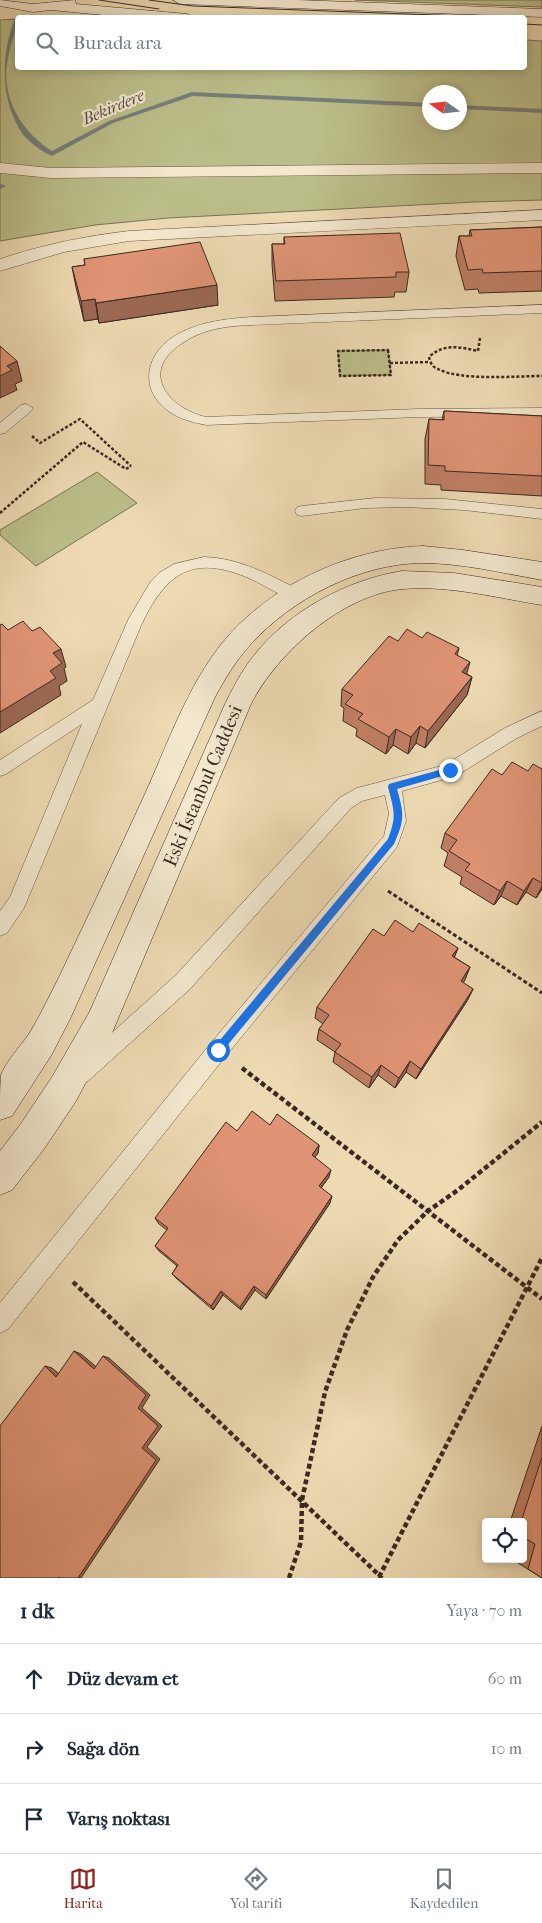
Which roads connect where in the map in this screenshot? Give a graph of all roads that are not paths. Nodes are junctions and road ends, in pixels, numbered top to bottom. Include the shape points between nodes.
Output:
1 (79, 0) edge
2 (180, 0) edge
3 (3, 5) edge
4 (53, 6) junction
5 (542, 12) edge
6 (154, 15) edge
7 (0, 168) edge
8 (542, 168) edge
9 (542, 215) edge
10 (0, 265) edge
11 (542, 309) edge
12 (26, 408) dead end
13 (542, 412) edge
14 (0, 430) edge
15 (302, 511) dead end
16 (542, 514) edge
17 (542, 571) edge
18 (296, 595) junction
19 (542, 596) edge
20 (98, 704) junction
21 (542, 718) edge
22 (0, 769) edge
23 (392, 787) junction
24 (0, 927) edge
25 (64, 1089) junction
26 (0, 1104) edge
27 (0, 1178) edge
28 (0, 1321) edge

1 - 4 main road
2 - 5 main road
3 - 4 main road
4 - 6 main road
7 - 8 main road via 51,173
9 - 10 main road via 129,236 46,251
11 - 13 lane via 219,324 176,341 166,349 154,370 162,400 183,414 206,421
12 - 14 lane
15 - 16 lane via 388,502
17 - 18 main road, Eski İstanbul Caddesi via 415,554 356,565
18 - 20 lane via 229,565 214,562 179,568 154,589 142,609
18 - 26 main road, Eski İstanbul Caddesi via 242,636 222,663 197,709 72,981 40,1044
19 - 25 main road, Eski İstanbul Caddesi via 429,580 400,580 352,595 326,608 292,632 270,653 238,704 101,1022
20 - 22 lane
20 - 24 lane via 17,902
21 - 23 lane via 450,770
23 - 25 lane via 357,795 345,803 182,982
23 - 28 lane via 399,812 397,830 391,841
25 - 27 main road, Eski İstanbul Caddesi

